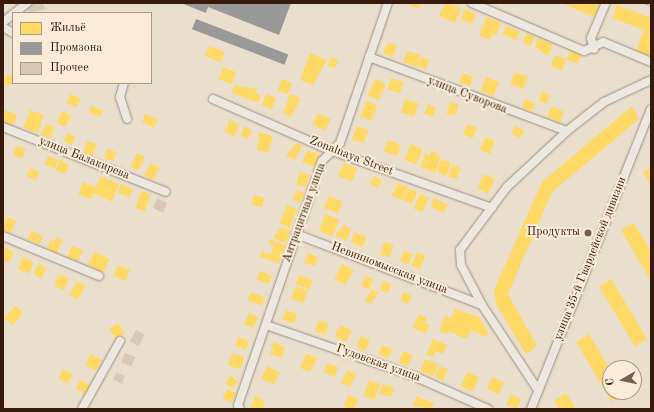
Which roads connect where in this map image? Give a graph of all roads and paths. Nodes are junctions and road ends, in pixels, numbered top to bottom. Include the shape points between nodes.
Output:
1 (27, 3) edge
2 (388, 3) edge
3 (472, 3) edge
4 (606, 3) edge
5 (16, 12) edge
6 (12, 15) edge
7 (3, 22) edge
8 (3, 27) edge
9 (12, 32) edge
10 (594, 49) junction
11 (369, 57) junction
12 (651, 62) edge
13 (651, 80) edge
14 (124, 84) edge
15 (213, 99) dead end
16 (651, 109) edge
17 (127, 119) dead end
18 (3, 127) edge
19 (567, 131) junction
20 (332, 151) junction
21 (166, 192) dead end
22 (492, 208) junction
23 (296, 234) junction
24 (3, 236) edge
25 (99, 276) dead end
26 (482, 305) junction
27 (266, 325) junction
28 (120, 341) dead end
29 (538, 390) junction
30 (239, 407) edge
31 (82, 409) edge
32 (488, 409) edge
33 (531, 409) edge

1 - 5 street
2 - 11 street, Антрацитная улица
3 - 10 street via 584,51
4 - 10 street via 591,38
6 - 7 street
8 - 9 street
10 - 12 street via 603,42
11 - 19 street, улица Суворова
11 - 20 street, Антрацитная улица via 340,143
13 - 19 street via 604,102
14 - 17 street via 120,97
15 - 20 street, Zonalnaya Street
16 - 29 street, улица 35-й Гвардейской дивизии
18 - 21 street, улица Балакирева
19 - 22 street via 507,187
20 - 22 street, Zonalnaya Street
20 - 23 street, Антрацитная улица via 322,161
22 - 26 street via 460,250 461,265
23 - 26 street, Невинномысская улица
23 - 27 street, Антрацитная улица
24 - 25 street
26 - 29 street
27 - 30 street, Антрацитная улица
27 - 32 street, Гудовская улица via 416,377
28 - 31 street
29 - 33 street, улица 35-й Гвардейской дивизии

